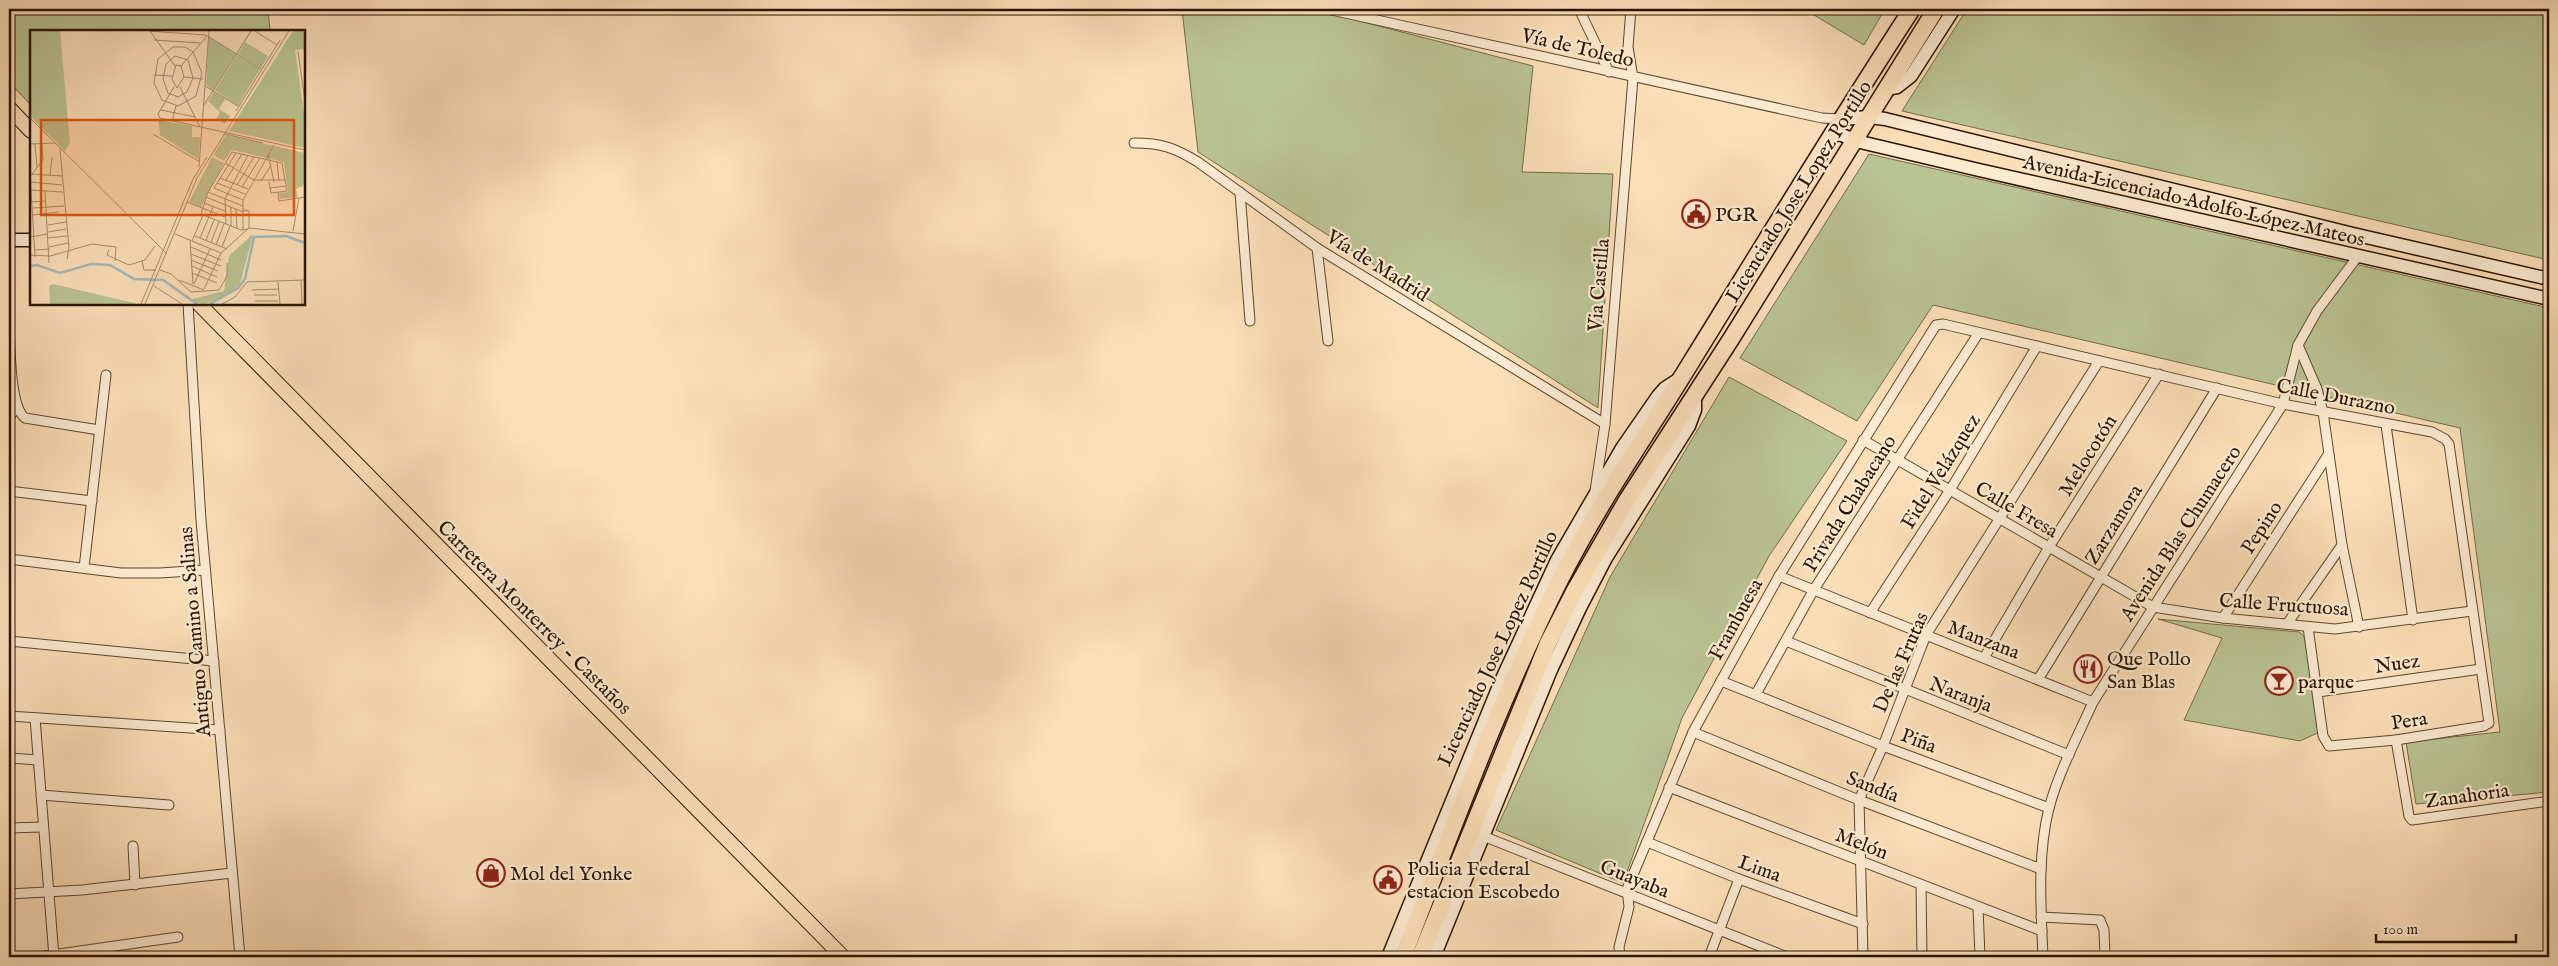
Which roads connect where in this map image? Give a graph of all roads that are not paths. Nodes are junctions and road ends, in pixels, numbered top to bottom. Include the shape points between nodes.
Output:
1 (1327, 9) edge
2 (1579, 9) edge
3 (1631, 9) edge
4 (1912, 9) edge
5 (1936, 9) edge
6 (1954, 9) edge
7 (1609, 72) junction
8 (1633, 78) junction
9 (1886, 89) junction
10 (9, 108) edge
11 (1870, 117) junction
12 (1822, 118) junction
13 (1836, 125) junction
14 (30, 130) edge
15 (1856, 141) junction
16 (1134, 144) dead end
17 (1240, 192) junction
18 (9, 240) edge
19 (30, 240) edge
20 (1317, 248) junction
21 (2358, 256) junction
22 (2549, 279) edge
23 (2549, 299) edge
24 (188, 305) edge
25 (200, 305) edge
26 (9, 318) edge
27 (1250, 321) dead end
28 (1938, 324) joint
29 (1978, 334) junction
30 (1328, 342) dead end
31 (2298, 345) junction
32 (2037, 346) junction
33 (2099, 361) junction
34 (2159, 374) junction
35 (106, 375) dead end
36 (1681, 378) junction
37 (2217, 388) junction
38 (2283, 404) junction
39 (17, 407) junction
40 (2323, 412) junction
41 (9, 417) edge
42 (1605, 424) junction
43 (2386, 425) junction
44 (99, 430) junction
45 (1864, 440) junction
46 (2328, 455) junction
47 (1897, 459) junction
48 (1950, 490) junction
49 (9, 491) edge
50 (1595, 495) junction
51 (92, 501) junction
52 (1999, 520) junction
53 (2342, 544) junction
54 (2049, 547) junction
55 (9, 559) edge
56 (84, 568) junction
57 (205, 570) junction
58 (1779, 576) junction
59 (2100, 577) junction
60 (1813, 591) junction
61 (2153, 607) junction
62 (1870, 612) junction
63 (2472, 612) junction
64 (2223, 618) junction
65 (2413, 620) junction
66 (2287, 624) junction
67 (2308, 627) junction
68 (2359, 627) junction
69 (1926, 635) junction
70 (1786, 641) junction
71 (9, 642) edge
72 (1984, 658) junction
73 (214, 661) junction
74 (2481, 669) junction
75 (2039, 678) junction
76 (1721, 681) junction
77 (1904, 691) junction
78 (2318, 692) junction
79 (1756, 694) junction
80 (2093, 702) junction
81 (9, 716) edge
82 (35, 718) junction
83 (2489, 723) joint
84 (220, 730) junction
85 (1693, 732) junction
86 (2396, 740) junction
87 (1883, 746) junction
88 (2069, 755) junction
89 (9, 758) edge
90 (38, 760) junction
91 (1670, 787) junction
92 (41, 795) junction
93 (1859, 800) junction
94 (2549, 802) edge
95 (169, 805) dead end
96 (2049, 808) junction
97 (42, 827) junction
98 (9, 828) edge
99 (1477, 834) junction
100 (1647, 842) junction
101 (133, 846) dead end
102 (1860, 861) junction
103 (2041, 869) junction
104 (232, 873) junction
105 (1739, 879) junction
106 (135, 885) junction
107 (1921, 885) junction
108 (48, 893) junction
109 (9, 894) edge
110 (1626, 894) junction
111 (1978, 907) junction
112 (2041, 917) junction
113 (1862, 924) junction
114 (1719, 930) junction
115 (2042, 931) junction
116 (178, 937) dead end
117 (54, 956) edge
118 (1620, 956) edge
119 (38, 957) edge
120 (240, 957) edge
121 (843, 957) edge
122 (1388, 957) edge
123 (1403, 957) edge
124 (1420, 957) edge
125 (1434, 957) edge
126 (1709, 957) edge
127 (1787, 957) edge
128 (1863, 957) edge
129 (1922, 957) edge
130 (1980, 957) edge
131 (2043, 957) edge
132 (2105, 957) edge

1 - 7 street, Vía de Toledo
2 - 7 street
3 - 8 street, Via Castilla via 1628,47
4 - 13 highway, Licenciado Jose Lopez Portillo
5 - 9 highway, Licenciado Jose Lopez Portillo
6 - 9 street via 1912,76 1897,87
7 - 8 street, Vía de Toledo
8 - 12 street, Vía de Toledo
8 - 42 street, Via Castilla
9 - 11 highway, Licenciado Jose Lopez Portillo
10 - 14 main road
11 - 13 street, Avenida Licenciado Adolfo López Mateos
11 - 15 highway, Licenciado Jose Lopez Portillo
11 - 22 street, Avenida Licenciado Adolfo López Mateos
12 - 13 street
12 - 13 street, Vía de Toledo
13 - 15 street, Avenida Licenciado Adolfo López Mateos
13 - 36 highway, Licenciado Jose Lopez Portillo
15 - 21 street, Avenida Licenciado Adolfo López Mateos
15 - 99 highway, Licenciado Jose Lopez Portillo via 1626,500 1572,597 1548,643
16 - 17 street, Vía de Madrid via 1157,143 1179,150
17 - 20 street, Vía de Madrid
17 - 27 street
18 - 19 street
20 - 30 street
20 - 42 street, Vía de Madrid
21 - 23 street, Avenida Licenciado Adolfo López Mateos
21 - 31 street, Avenida Blas Chumacero via 2317,312
24 - 57 street, Antiguo Camino a Salinas
25 - 121 main road, Carretera Monterrey - Castaños
26 - 39 street
28 - 29 street, Calle Durazno
28 - 45 street, Frambuesa
29 - 32 street, Calle Durazno
29 - 47 street, Privada Chabacano
31 - 38 street, Avenida Blas Chumacero
31 - 40 street
32 - 33 street, Calle Durazno
32 - 48 street, Fidel Velázquez
33 - 34 street, Calle Durazno
33 - 52 street, De las Frutas
34 - 37 street, Calle Durazno
34 - 54 street, Melocotón
35 - 44 street
36 - 50 street, Licenciado Jose Lopez Portillo via 1658,396
36 - 123 highway, Licenciado Jose Lopez Portillo via 1612,486 1559,582 1511,685
37 - 38 street, Calle Durazno
37 - 59 street, Zarzamora
38 - 40 street, Calle Durazno
38 - 61 street, Avenida Blas Chumacero
39 - 41 street
39 - 44 street via 25,418
40 - 43 street, Calle Durazno
40 - 46 street
42 - 50 street, Via Castilla
43 - 63 street, Calle Durazno via 2432,432 2449,444
43 - 65 street
44 - 51 street
45 - 47 street, Calle Fresa
45 - 58 street, Frambuesa
46 - 53 street
46 - 64 street, Pepino
47 - 48 street, Calle Fresa
47 - 60 street, Privada Chabacano
48 - 52 street, Calle Fresa
48 - 62 street, Fidel Velázquez
49 - 51 street
50 - 122 street, Licenciado Jose Lopez Portillo via 1556,560 1536,602
51 - 56 street
52 - 54 street, Calle Fresa
52 - 69 street, De las Frutas
53 - 66 street
53 - 68 street
54 - 59 street, Calle Fresa
54 - 72 street, Melocotón
55 - 56 street
56 - 57 street via 143,574
57 - 73 street, Antiguo Camino a Salinas
58 - 60 street, Manzana
58 - 76 street, Frambuesa
59 - 61 street, Calle Fresa
59 - 75 street, Zarzamora
60 - 62 street, Manzana
60 - 70 street, Privada Chabacano
61 - 64 street, Calle Fructuosa
61 - 80 street, Avenida Blas Chumacero
62 - 69 street, Manzana
63 - 65 street, Calle Fructuosa
63 - 74 street, Calle Durazno
64 - 66 street, Calle Fructuosa
65 - 68 street, Calle Fructuosa
66 - 67 street, Calle Fructuosa
67 - 68 street, Calle Fructuosa
67 - 78 street
69 - 72 street, Manzana
69 - 77 street, De las Frutas
70 - 77 street, Naranja
70 - 79 street, Privada Chabacano
71 - 73 street
72 - 75 street, Manzana
73 - 84 street, Antiguo Camino a Salinas
74 - 78 street, Nuez
74 - 83 street, Calle Durazno
75 - 80 street, Manzana
76 - 79 street, Piña
76 - 85 street, Frambuesa
77 - 87 street, De las Frutas
77 - 88 street, Naranja
78 - 86 street, Pera via 2323,736 2329,746
79 - 87 street, Piña
80 - 88 street, Avenida Blas Chumacero
81 - 82 street
82 - 84 street
82 - 90 street
83 - 86 street, Pera
84 - 104 street, Antiguo Camino a Salinas
85 - 91 street, Frambuesa
85 - 93 street, Sandía
86 - 94 street, Zanahoria via 2412,820
87 - 93 street, De las Frutas
87 - 96 street, Piña
88 - 96 street, Avenida Blas Chumacero
89 - 90 street
90 - 92 street
91 - 100 street, Frambuesa
91 - 102 street, Melón
92 - 95 street
92 - 97 street
93 - 102 street, De las Frutas
93 - 103 street, Sandía
96 - 103 street, Avenida Blas Chumacero
97 - 98 street
97 - 108 street
99 - 110 street, Guayaba
99 - 124 highway, Licenciado Jose Lopez Portillo
99 - 125 street, Licenciado Jose Lopez Portillo
100 - 105 street, Lima
100 - 110 street, Frambuesa
101 - 106 street
102 - 107 street, Melón
102 - 113 street, De las Frutas
103 - 112 street, Avenida Blas Chumacero
104 - 106 street
104 - 120 street, Antiguo Camino a Salinas
105 - 113 street, Lima
105 - 114 street
106 - 108 street
107 - 111 street, Melón
107 - 129 street
108 - 109 street
108 - 117 street
110 - 114 street, Guayaba
110 - 118 street, Frambuesa via 1629,907 1618,947
111 - 115 street, Melón
111 - 130 street
112 - 115 street, Avenida Blas Chumacero
112 - 132 street via 2100,920 2104,930
113 - 128 street, De las Frutas
114 - 126 street
114 - 127 street, Guayaba
115 - 131 street, Avenida Blas Chumacero
116 - 117 street
117 - 119 street

